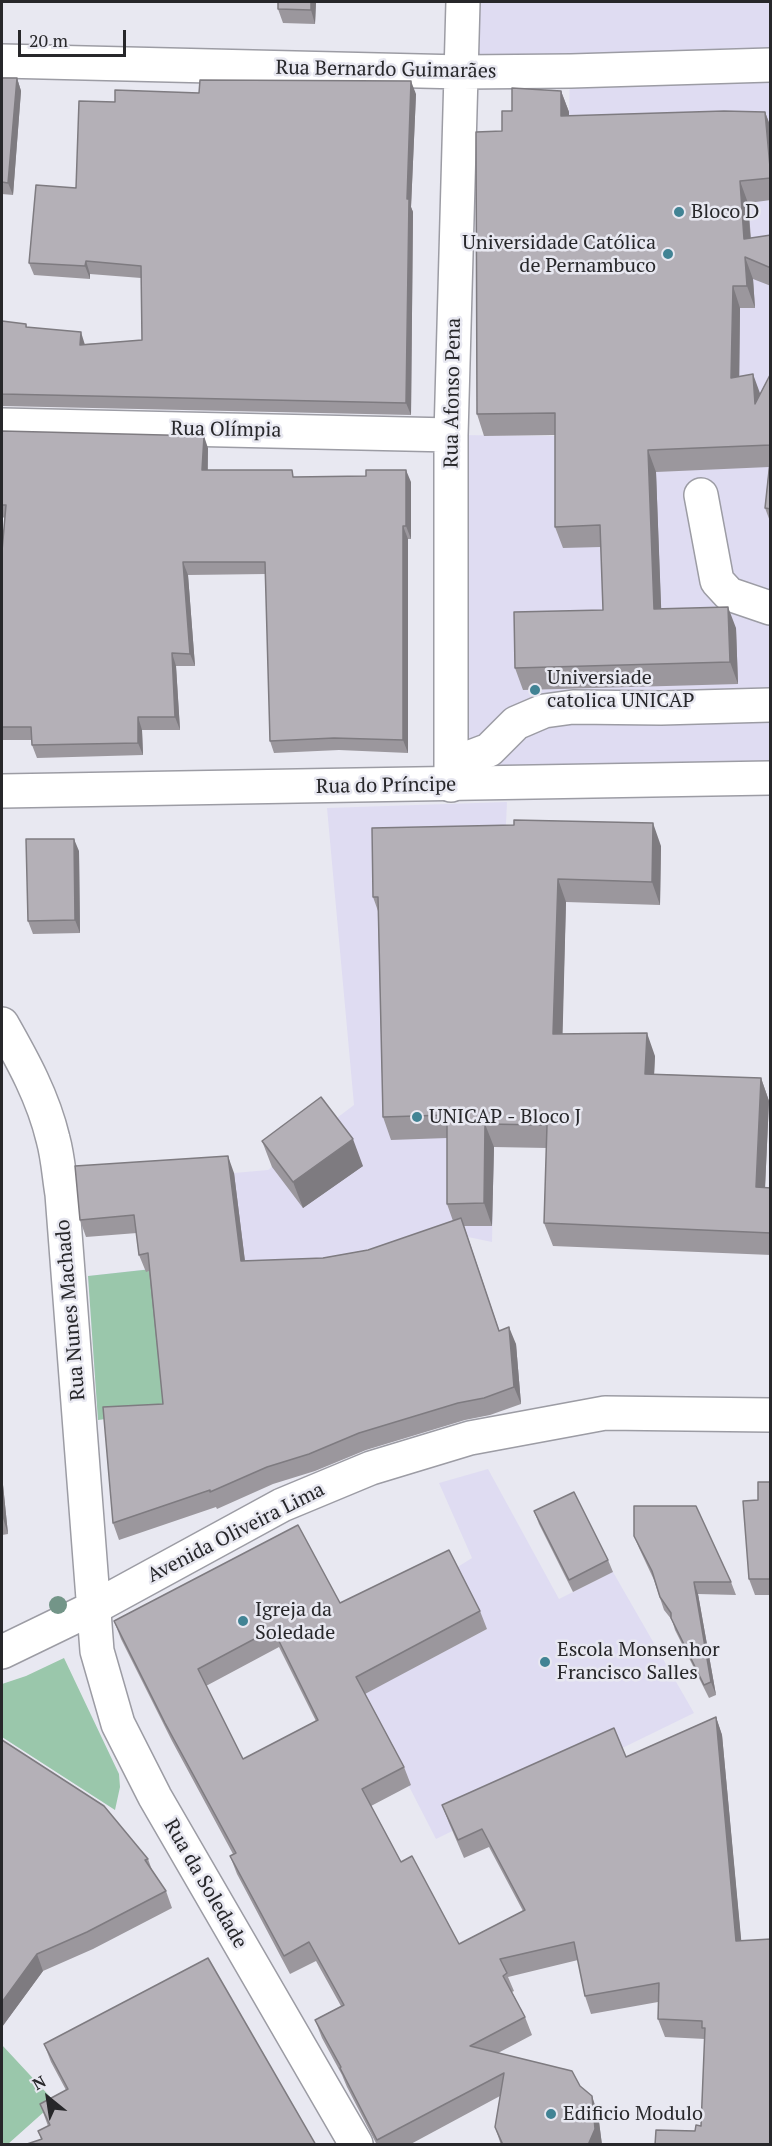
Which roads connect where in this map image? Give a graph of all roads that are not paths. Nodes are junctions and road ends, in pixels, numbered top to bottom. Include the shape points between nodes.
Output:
1 (463, 2) edge
2 (2, 61) edge
3 (771, 65) edge
4 (462, 72) junction
5 (2, 425) edge
6 (451, 435) junction
7 (701, 495) dead end
8 (771, 608) edge
9 (771, 705) edge
10 (451, 775) junction
11 (771, 778) edge
12 (2, 791) edge
13 (2, 1024) edge
14 (771, 1415) edge
15 (95, 1607) junction
16 (2, 1652) edge
17 (356, 2145) edge

1 - 4 street, Rua Afonso Pena
2 - 4 street, Rua Bernardo Guimarães
3 - 4 street, Rua Bernardo Guimarães
4 - 6 street, Rua Afonso Pena
5 - 6 street, Rua Olímpia
6 - 10 street, Rua Afonso Pena
7 - 8 street via 717,581 729,594
9 - 10 street via 573,707 544,711 516,723 489,750
10 - 11 street, Rua do Príncipe
10 - 12 street, Rua do Príncipe
13 - 15 street, Rua Nunes Machado via 41,1100 62,1194
14 - 15 street, Avenida Oliveira Lima via 605,1413 470,1438 371,1468 282,1505
15 - 16 street, Avenida Oliveira Lima
15 - 17 street, Rua da Soledade via 97,1651 118,1724 154,1797

